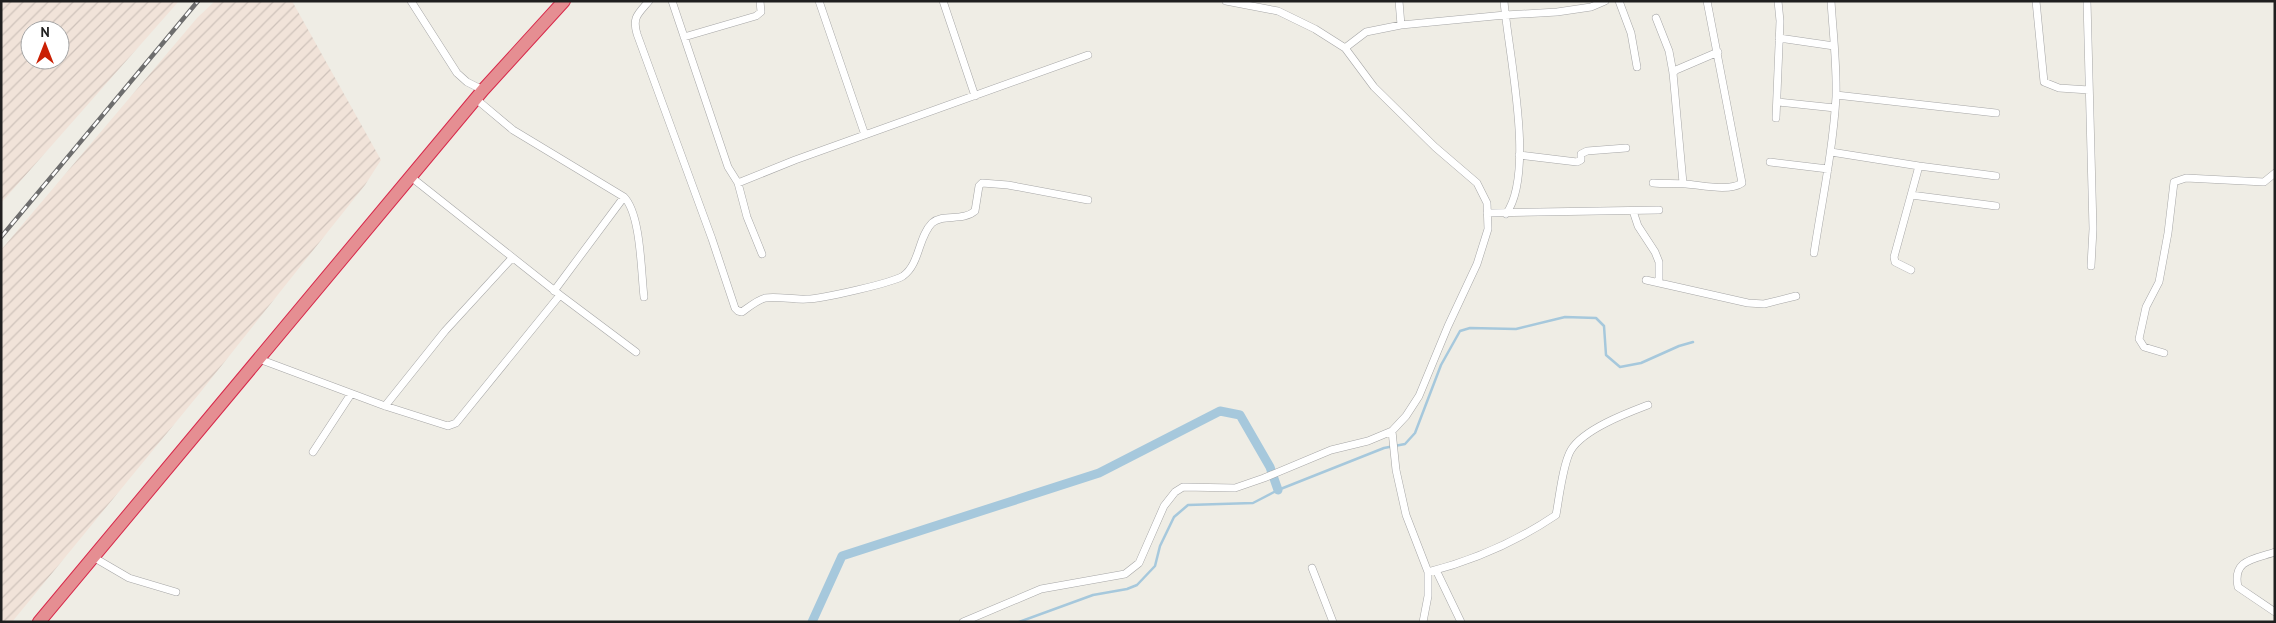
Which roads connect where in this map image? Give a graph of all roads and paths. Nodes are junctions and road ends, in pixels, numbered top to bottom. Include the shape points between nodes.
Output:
1 (411, 1) edge
2 (564, 1) edge
3 (649, 1) edge
4 (672, 1) edge
5 (760, 1) edge
6 (819, 1) edge
7 (943, 1) edge
8 (1226, 1) edge
9 (1399, 1) edge
10 (1504, 1) edge
11 (1604, 1) edge
12 (1619, 1) edge
13 (1707, 1) edge
14 (1778, 1) edge
15 (1831, 1) edge
16 (2036, 1) edge
17 (2087, 1) edge
18 (1591, 4) edge
19 (1505, 15) junction
20 (1656, 18) dead end
21 (1401, 25) junction
22 (684, 37) junction
23 (1779, 38) junction
24 (1834, 46) junction
25 (1345, 48) junction
26 (1718, 52) junction
27 (1088, 55) dead end
28 (1637, 67) dead end
29 (1673, 73) junction
30 (2089, 90) junction
31 (480, 95) junction
32 (975, 96) junction
33 (1836, 96) junction
34 (1777, 102) junction
35 (1835, 108) junction
36 (1996, 113) dead end
37 (1776, 118) dead end
38 (865, 135) junction
39 (1626, 148) dead end
40 (1831, 152) junction
41 (1519, 155) junction
42 (1770, 162) dead end
43 (1919, 166) junction
44 (1828, 169) junction
45 (2275, 173) edge
46 (1996, 176) dead end
47 (411, 177) junction
48 (738, 183) junction
49 (1653, 183) dead end
50 (1683, 183) junction
51 (1911, 196) junction
52 (624, 198) junction
53 (1088, 200) dead end
54 (1996, 206) dead end
55 (1659, 210) dead end
56 (1634, 211) junction
57 (1487, 214) junction
58 (1506, 214) junction
59 (1814, 253) dead end
60 (762, 254) dead end
61 (512, 258) junction
62 (2091, 266) dead end
63 (1911, 270) dead end
64 (1646, 280) dead end
65 (1659, 282) junction
66 (557, 293) junction
67 (1796, 296) dead end
68 (644, 297) dead end
69 (636, 352) dead end
70 (2164, 353) dead end
71 (259, 359) junction
72 (351, 394) junction
73 (1648, 405) dead end
74 (385, 406) junction
75 (1392, 431) junction
76 (313, 452) dead end
77 (2275, 552) edge
78 (93, 557) junction
79 (1312, 568) dead end
80 (1436, 570) junction
81 (1428, 572) junction
82 (176, 592) dead end
83 (2275, 612) edge
84 (39, 622) edge
85 (963, 622) edge
86 (1333, 622) edge
87 (1423, 622) edge
88 (1461, 622) edge

1 - 31 street via 457,73
2 - 31 highway
3 - 53 street via 634,23 637,34 738,311 742,312 764,298 809,299 857,290 903,276 932,223 939,219 963,218 975,211 982,183
4 - 22 street
5 - 22 street via 761,12 756,16
6 - 38 street
7 - 32 street
8 - 25 street via 1278,11
9 - 21 street
10 - 19 street
11 - 18 street
12 - 28 street via 1631,33
13 - 26 street
14 - 23 street
15 - 24 street
16 - 30 street via 2044,82 2060,88
17 - 30 street
18 - 19 street via 1557,12
19 - 21 street
19 - 41 street via 1514,78
20 - 29 street via 1669,51
21 - 25 street via 1366,32
22 - 48 street via 728,167
23 - 24 street
23 - 34 street
24 - 33 street
25 - 57 street via 1374,88 1477,183 1487,203
26 - 29 street
26 - 50 street via 1742,183 1706,188
27 - 32 street
29 - 50 street
30 - 62 street
31 - 47 highway
31 - 52 street via 513,130
32 - 38 street
33 - 35 street
33 - 36 street
34 - 35 street
34 - 37 street
35 - 40 street
38 - 48 street
39 - 41 street via 1587,151 1577,162
40 - 43 street
40 - 44 street
41 - 58 street via 1516,194
42 - 44 street
43 - 46 street
43 - 51 street
44 - 59 street
45 - 70 street via 2264,182 2186,178 2174,182 2158,282 2146,308 2139,338 2144,347
47 - 61 street
47 - 71 highway
48 - 60 street
49 - 50 street
51 - 54 street
51 - 63 street via 1894,257 1895,262
52 - 66 street
52 - 68 street via 631,204 635,218
55 - 56 street
56 - 58 street
56 - 65 street via 1638,226 1657,257
57 - 58 street
57 - 75 street via 1488,229 1477,264 1419,396
61 - 66 street
61 - 74 street via 445,331
64 - 65 street
65 - 67 street via 1748,303 1764,304
66 - 69 street
66 - 74 street via 456,422 448,426
71 - 72 street
71 - 78 highway
72 - 74 street
72 - 76 street
73 - 80 street via 1616,417 1583,438 1571,450 1556,515 1527,535 1460,564
75 - 81 street via 1391,441 1406,515
75 - 85 street via 1331,450 1235,488 1183,487 1164,506 1139,563 1125,574 1041,589
77 - 83 street via 2248,560 2239,567 2236,577 2238,587
78 - 82 street via 129,578
78 - 84 highway
79 - 86 street
80 - 81 street
80 - 88 street
81 - 87 street

